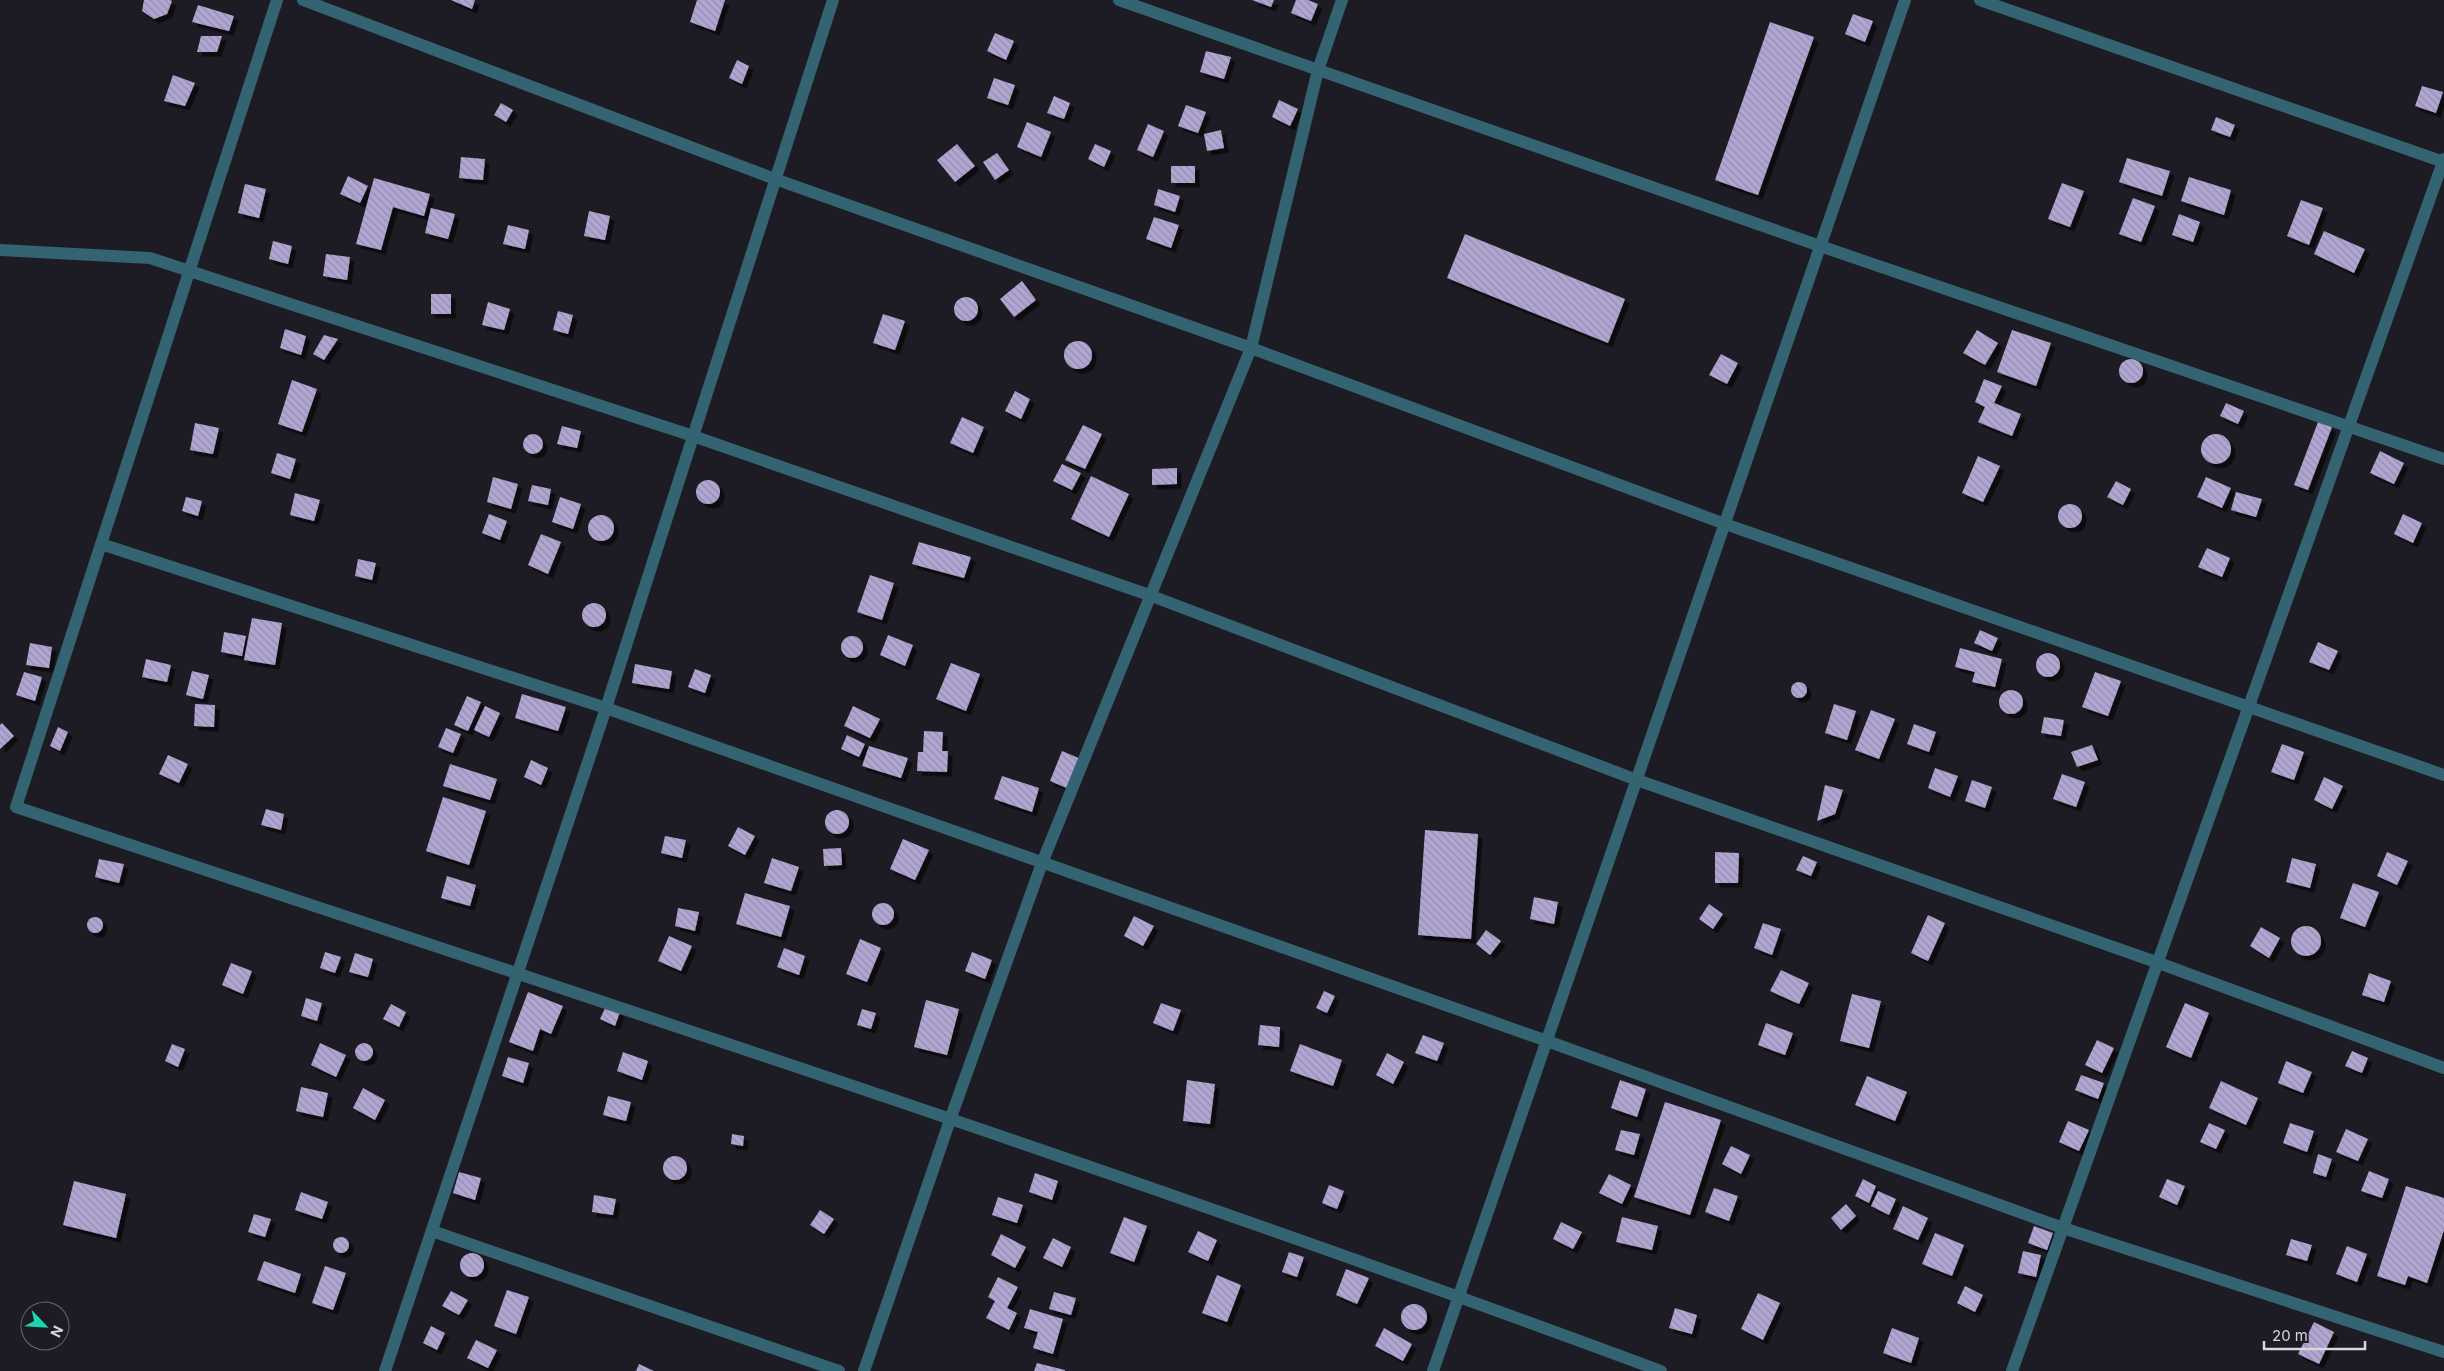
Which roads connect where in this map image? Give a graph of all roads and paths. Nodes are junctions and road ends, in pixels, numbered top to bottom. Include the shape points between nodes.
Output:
1 (277, 0) edge
2 (303, 0) edge
3 (833, 0) edge
4 (1119, 0) edge
5 (1342, 0) edge
6 (1905, 0) edge
7 (1980, 0) edge
8 (1318, 70) junction
9 (2444, 161) edge
10 (775, 179) junction
11 (1820, 246) junction
12 (0, 250) edge
13 (190, 270) junction
14 (1251, 348) junction
15 (2350, 426) junction
16 (693, 436) junction
17 (2444, 459) edge
18 (1724, 524) junction
19 (101, 544) junction
20 (1149, 595) junction
21 (606, 708) junction
22 (2248, 708) junction
23 (2444, 775) edge
24 (1637, 780) junction
25 (1042, 863) junction
26 (2156, 962) junction
27 (518, 974) junction
28 (1547, 1041) junction
29 (2444, 1068) edge
30 (950, 1120) junction
31 (2062, 1228) junction
32 (432, 1231) junction
33 (1459, 1296) junction
34 (2444, 1352) edge
35 (385, 1371) edge
36 (839, 1371) edge
37 (864, 1371) edge
38 (1433, 1371) edge
39 (1661, 1371) edge
40 (2012, 1371) edge

1 - 13 street
2 - 10 street
3 - 10 street
4 - 8 street
5 - 8 street
6 - 11 street
7 - 9 street
8 - 11 street
8 - 14 street
9 - 15 street
10 - 14 street
10 - 16 street
11 - 15 street
11 - 18 street
12 - 13 street via 150,258
13 - 16 street
13 - 19 street
14 - 18 street
14 - 20 street
15 - 17 street
15 - 22 street
16 - 20 street
16 - 21 street
18 - 22 street
18 - 24 street
19 - 21 street
19 - 27 street via 16,806
20 - 24 street
20 - 25 street
21 - 25 street
21 - 27 street
22 - 23 street
22 - 26 street
24 - 26 street
24 - 28 street
25 - 28 street
25 - 30 street
26 - 29 street
26 - 31 street
27 - 30 street
27 - 32 street
28 - 31 street
28 - 33 street
30 - 33 street
30 - 37 street
31 - 34 street
31 - 40 street
32 - 35 street
32 - 36 street
33 - 38 street
33 - 39 street

